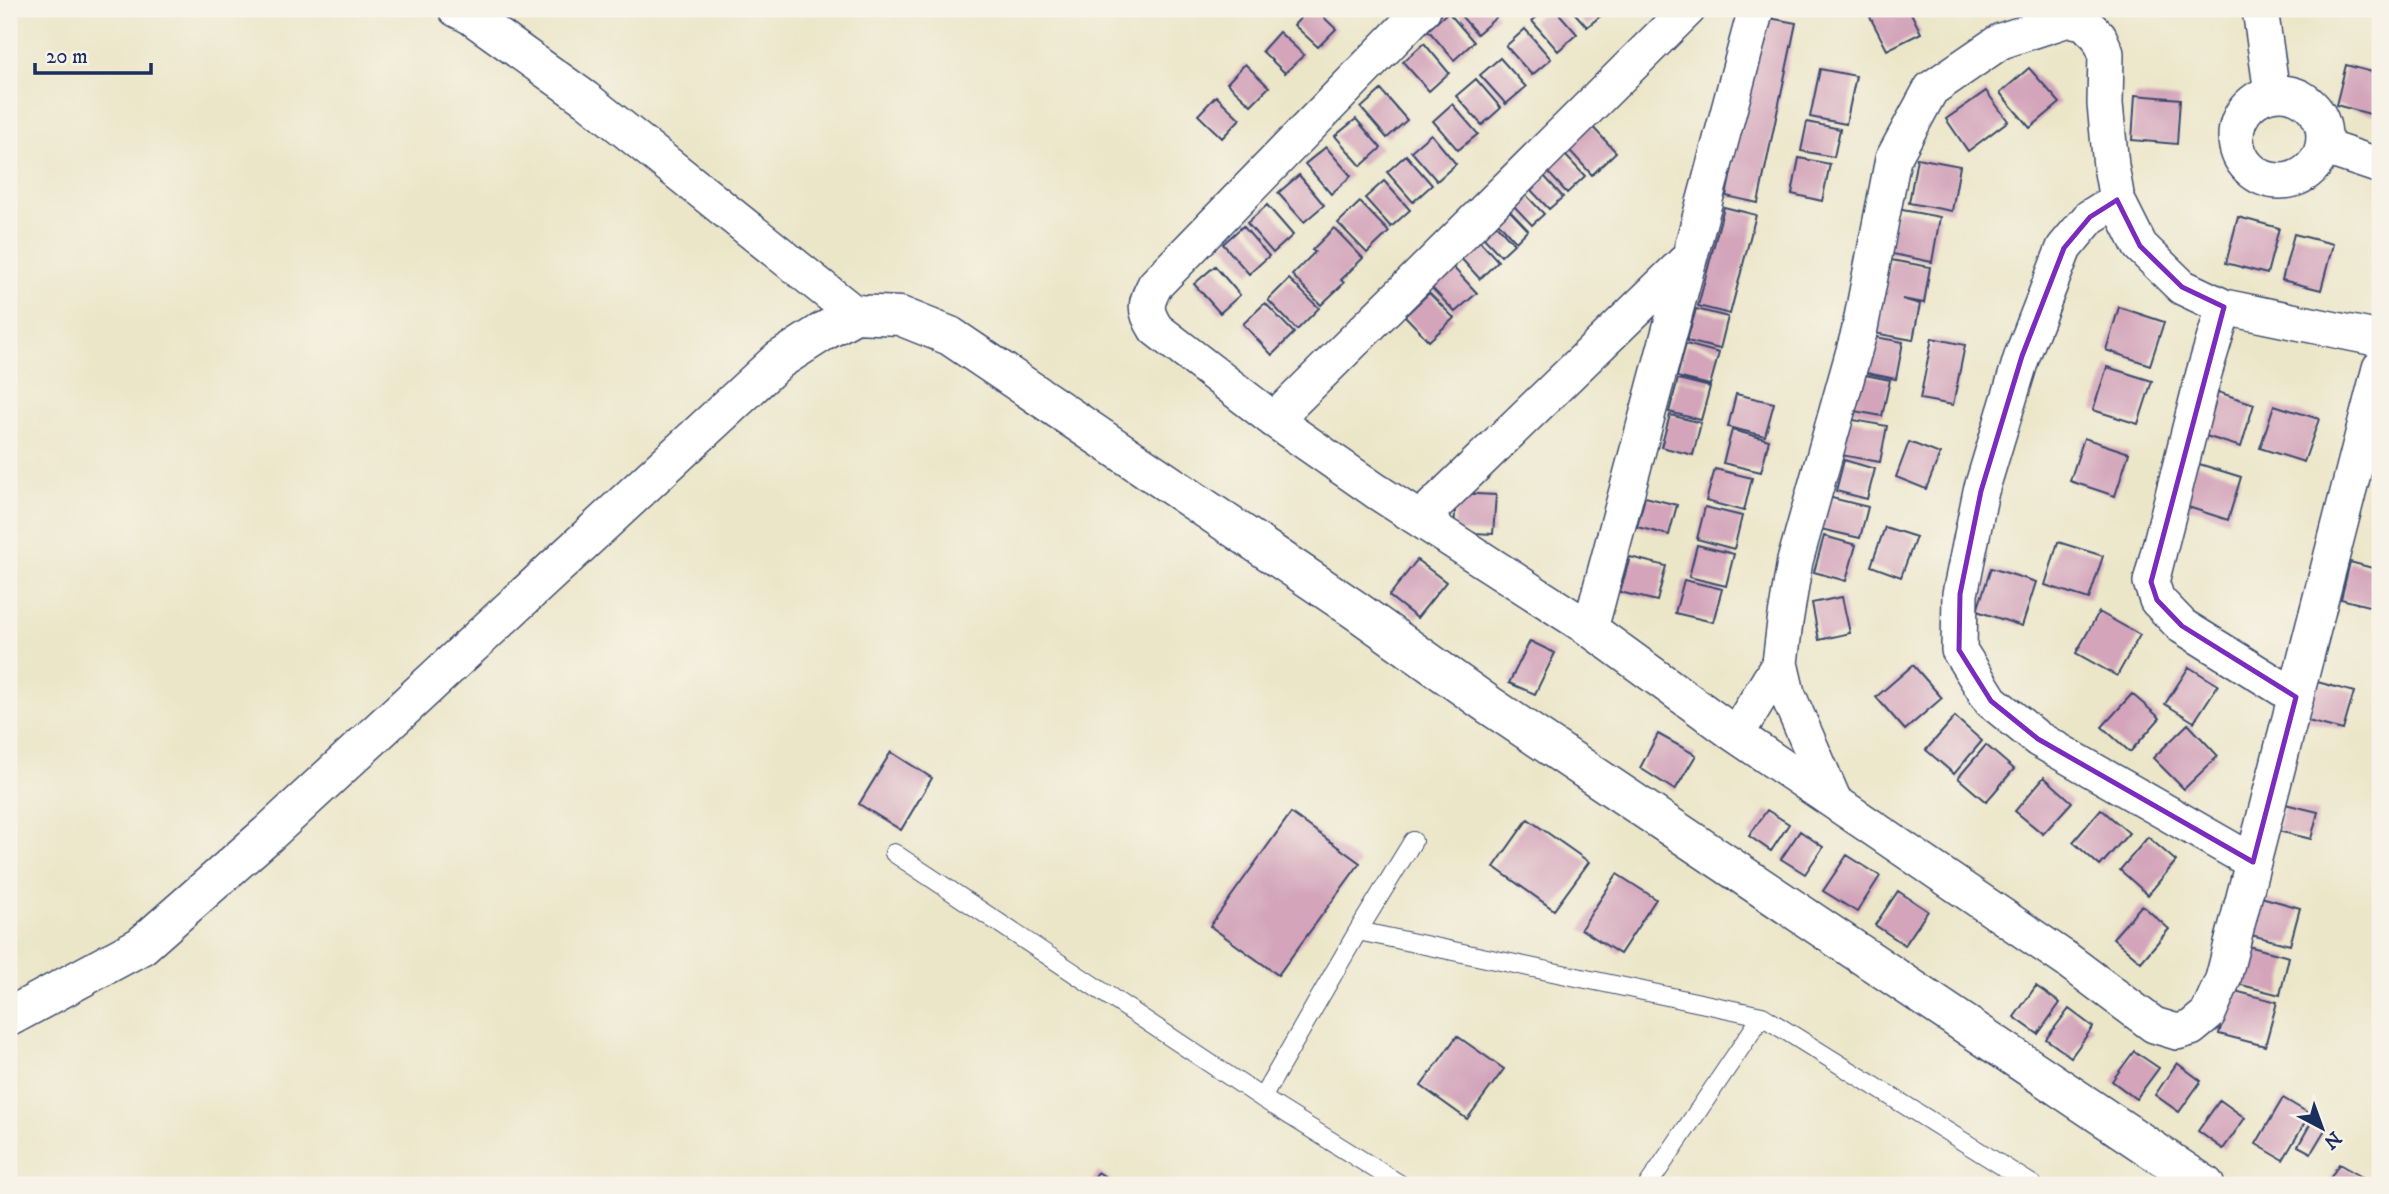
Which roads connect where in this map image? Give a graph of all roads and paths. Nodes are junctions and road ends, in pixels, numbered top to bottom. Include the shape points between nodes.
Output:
1 (456, 9) edge
2 (1423, 9) edge
3 (1688, 9) edge
4 (1756, 9) edge
5 (2260, 9) edge
6 (2272, 93) junction
7 (2323, 147) junction
8 (2380, 166) edge
9 (2117, 200) junction
10 (1688, 260) junction
11 (2224, 306) junction
12 (855, 314) junction
13 (2380, 339) edge
14 (2380, 368) edge
15 (1274, 421) junction
16 (1420, 519) junction
17 (1590, 629) junction
18 (1780, 663) junction
19 (2295, 696) junction
20 (1736, 735) junction
21 (1834, 801) junction
22 (1413, 841) dead end
23 (894, 853) dead end
24 (2253, 862) junction
25 (1358, 931) junction
26 (1762, 1016) junction
27 (9, 1017) edge
28 (1262, 1098) junction
29 (1401, 1185) edge
30 (1648, 1185) edge
31 (2034, 1185) edge
32 (2205, 1185) edge

1 - 12 street via 586,99
2 - 15 street via 1155,285 1147,301 1148,316 1156,329
3 - 15 street
4 - 10 street
5 - 6 street
6 - 7 street via 2290,93 2312,107 2324,131
6 - 7 street via 2255,100 2236,129 2237,148 2245,163 2257,175 2289,180 2305,174
7 - 8 street
9 - 11 street via 2140,246 2182,287
9 - 18 street via 2105,104 2106,53 2099,37 2084,22 2068,19 2001,41 1931,89 1893,159 1859,333 1795,561
9 - 24 street via 2090,217 2064,248 2022,356 1981,491 1960,594 1959,650 1991,701 2038,739
10 - 16 street
10 - 17 street
11 - 13 street
11 - 19 street via 2151,582 2157,600 2182,626
12 - 27 street via 779,360 141,946
12 - 32 street via 900,316 950,336 1501,713
14 - 19 street
15 - 16 street
16 - 17 street
17 - 20 street
18 - 20 street
18 - 21 street via 1787,693
19 - 24 street
20 - 21 street
21 - 24 street via 2154,1025 2178,1032 2207,1014 2222,979
22 - 25 lane
23 - 28 lane
25 - 26 lane
25 - 28 lane
26 - 30 lane
26 - 31 lane
28 - 29 lane

